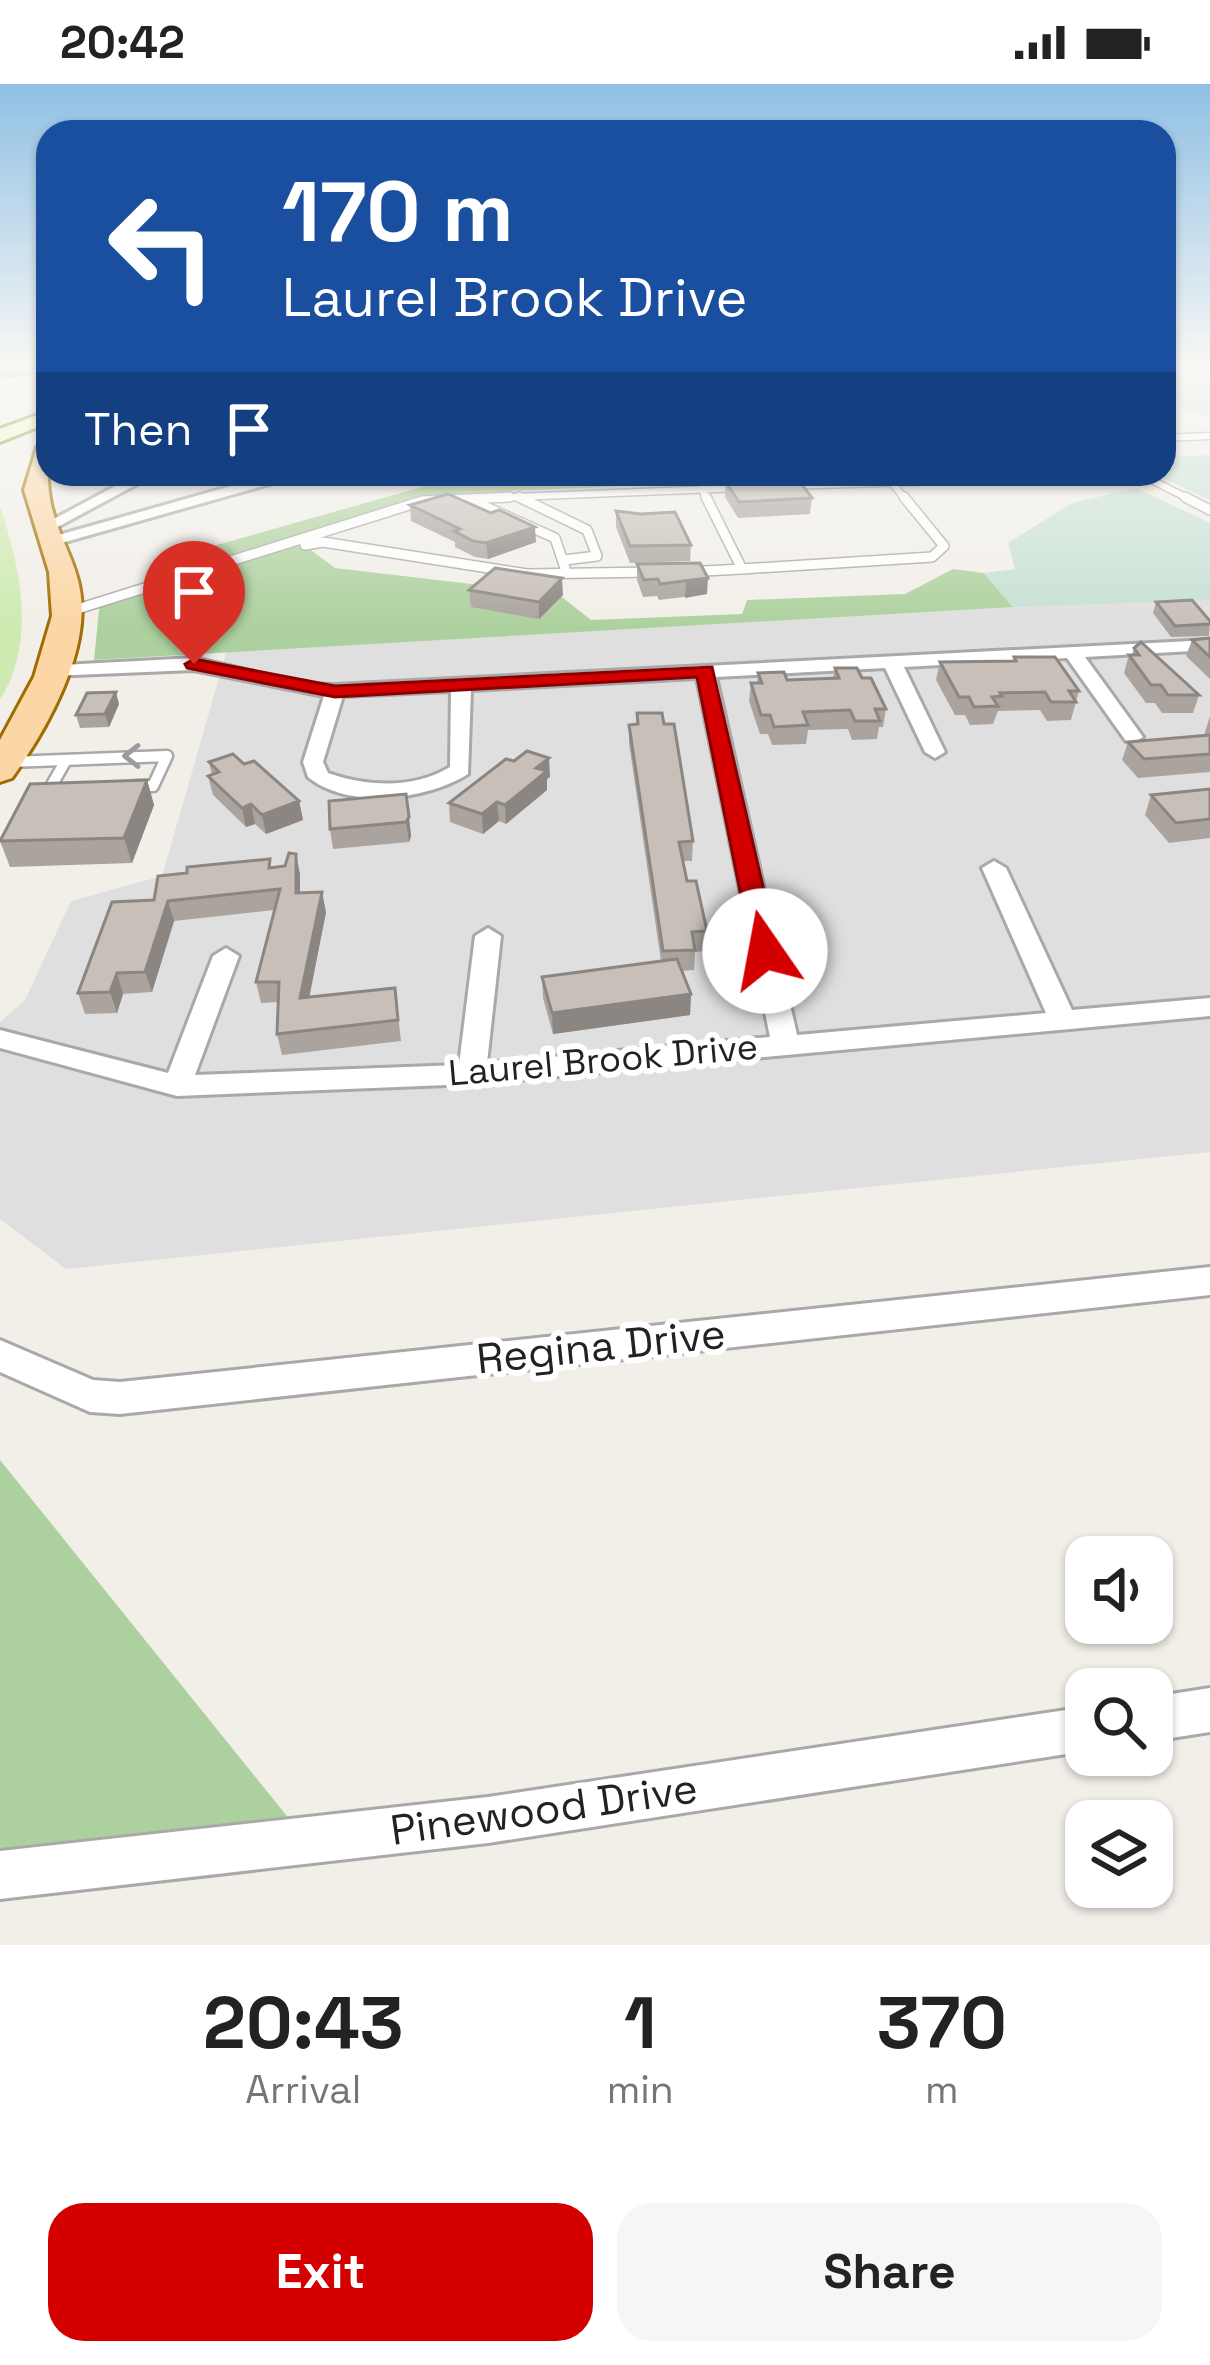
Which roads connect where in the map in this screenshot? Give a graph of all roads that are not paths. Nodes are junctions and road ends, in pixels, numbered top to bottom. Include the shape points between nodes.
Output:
1 (36, 478) edge
2 (129, 486) edge
3 (246, 486) edge
4 (802, 486) edge
5 (894, 486) edge
6 (1163, 486) edge
7 (772, 487) edge
8 (748, 488) edge
9 (702, 489) junction
10 (652, 491) junction
11 (614, 492) junction
12 (513, 495) junction
13 (460, 497) junction
14 (658, 504) dead end
15 (620, 505) dead end
16 (1210, 510) edge
17 (48, 534) junction
18 (264, 550) junction
19 (564, 560) junction
20 (742, 569) junction
21 (566, 573) junction
22 (68, 612) junction
23 (1210, 646) edge
24 (1071, 650) junction
25 (891, 660) junction
26 (50, 670) junction
27 (705, 671) junction
28 (461, 685) junction
29 (335, 692) junction
30 (1132, 736) edge
31 (935, 752) dead end
32 (65, 762) junction
33 (3, 766) edge
34 (112, 787) edge
35 (71, 788) edge
36 (994, 868) dead end
37 (488, 935) dead end
38 (226, 956) dead end
39 (1210, 1007) edge
40 (1062, 1019) junction
41 (0, 1039) edge
42 (785, 1045) junction
43 (472, 1074) junction
44 (177, 1086) junction
45 (1210, 1281) edge
46 (0, 1355) edge
47 (1210, 1710) edge
48 (1173, 1716) edge
49 (1065, 1732) edge
50 (0, 1875) edge

1 - 17 main road via 34,505
2 - 17 street
3 - 17 street
4 - 7 lane
5 - 20 lane via 944,546 932,557
6 - 16 lane
8 - 9 lane
9 - 10 lane
9 - 20 lane
10 - 11 lane
10 - 14 lane
11 - 12 lane
11 - 15 lane
12 - 13 lane
12 - 19 lane via 587,530 598,556
13 - 18 lane via 422,501
13 - 19 lane via 555,538
17 - 22 main road
18 - 21 lane via 323,542 526,574
18 - 22 lane
19 - 21 lane
20 - 21 lane
22 - 26 main road
23 - 24 street
24 - 25 street
24 - 30 street
25 - 27 street
25 - 31 street
26 - 29 street via 194,664
26 - 33 main road
27 - 28 street
27 - 42 street
28 - 29 street
28 - 29 street via 461,770 445,783 406,787 358,788 319,777 313,762
32 - 33 lane
34 -> 32 lane via 153,786 167,756
32 - 35 lane via 50,788
36 - 40 street
37 - 43 street
38 - 44 street
39 - 40 street, Laurel Brook Drive
40 - 42 street, Laurel Brook Drive
41 - 44 street, Laurel Brook Drive
42 - 43 street, Laurel Brook Drive
43 - 44 street, Laurel Brook Drive
45 - 46 street, Regina Drive via 120,1398 90,1396
47 - 48 street
49 - 50 street, Pinewood Drive via 488,1820

